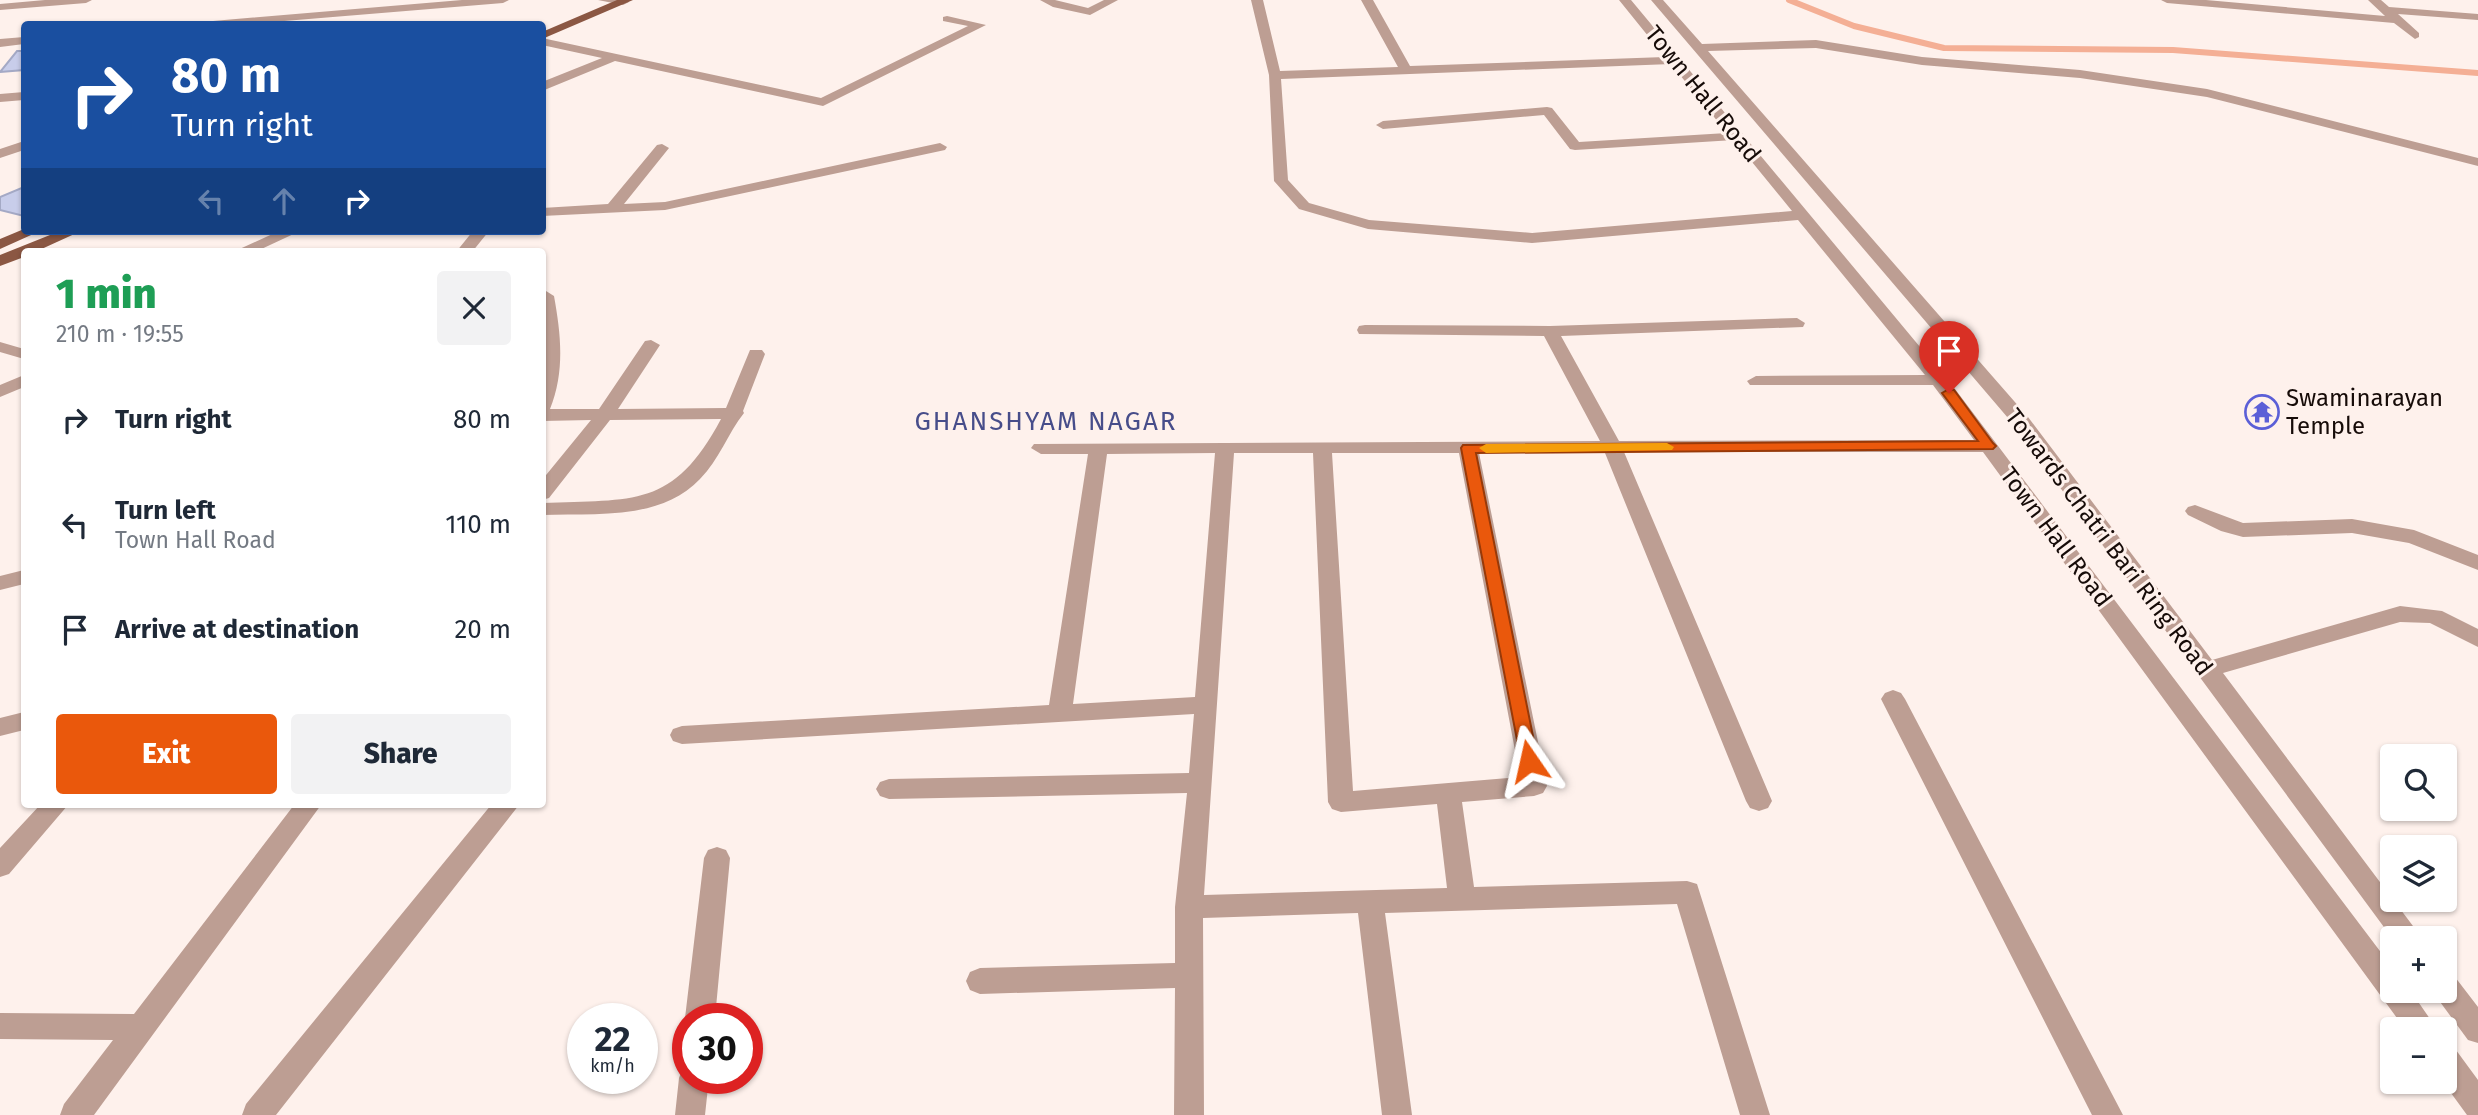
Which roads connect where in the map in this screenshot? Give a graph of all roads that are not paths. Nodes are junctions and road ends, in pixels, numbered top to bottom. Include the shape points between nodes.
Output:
1 (86, 0) edge
2 (368, 0) edge
3 (503, 0) edge
4 (604, 0) edge
5 (1046, 0) edge
6 (1112, 0) edge
7 (1257, 0) edge
8 (1367, 0) edge
9 (1625, 0) edge
10 (1657, 0) edge
11 (2167, 0) edge
12 (2374, 0) edge
13 (625, 1) edge
14 (0, 7) edge
15 (409, 8) junction
16 (2385, 10) junction
17 (352, 13) junction
18 (2478, 17) edge
19 (947, 19) dead end
20 (2396, 20) junction
21 (233, 21) edge
22 (372, 21) edge
23 (546, 34) edge
24 (2415, 35) dead end
25 (21, 41) edge
26 (546, 42) edge
27 (0, 43) edge
28 (1699, 48) junction
29 (611, 58) junction
30 (1675, 60) junction
31 (1406, 70) junction
32 (1275, 75) junction
33 (546, 85) edge
34 (21, 96) edge
35 (0, 98) edge
36 (1383, 125) dead end
37 (21, 135) edge
38 (1738, 136) junction
39 (0, 137) edge
40 (21, 146) edge
41 (940, 147) dead end
42 (663, 148) dead end
43 (0, 154) edge
44 (2478, 162) edge
45 (612, 209) junction
46 (546, 212) edge
47 (1803, 215) junction
48 (21, 235) edge
49 (62, 235) edge
50 (282, 235) edge
51 (2, 242) edge
52 (31, 248) edge
53 (251, 248) edge
54 (21, 252) edge
55 (0, 261) edge
56 (546, 312) edge
57 (1797, 323) dead end
58 (1365, 330) dead end
59 (1550, 331) junction
60 (21, 342) edge
61 (548, 344) edge
62 (651, 345) dead end
63 (2, 348) edge
64 (21, 353) edge
65 (756, 354) dead end
66 (1938, 380) junction
67 (1756, 381) dead end
68 (21, 382) edge
69 (0, 392) edge
70 (546, 394) edge
71 (735, 413) junction
72 (605, 414) junction
73 (546, 415) edge
74 (1988, 446) junction
75 (1613, 447) junction
76 (1041, 448) dead end
77 (1468, 448) junction
78 (1322, 449) junction
79 (1098, 450) junction
80 (1225, 450) junction
81 (546, 489) edge
82 (546, 509) edge
83 (2195, 511) dead end
84 (2478, 563) edge
85 (21, 578) edge
86 (0, 583) edge
87 (2478, 639) edge
88 (2204, 670) junction
89 (1894, 699) dead end
90 (1207, 705) junction
91 (1060, 713) junction
92 (21, 722) edge
93 (0, 727) edge
94 (682, 735) dead end
95 (1201, 783) junction
96 (889, 789) dead end
97 (1448, 794) junction
98 (1759, 801) dead end
99 (52, 808) edge
100 (306, 808) edge
101 (504, 808) edge
102 (717, 858) dead end
103 (0, 866) edge
104 (1462, 899) junction
105 (1370, 902) junction
106 (1189, 907) junction
107 (2399, 926) edge
108 (2380, 973) edge
109 (1189, 975) junction
110 (980, 981) dead end
111 (2457, 1002) edge
112 (702, 1003) edge
113 (0, 1026) edge
114 (142, 1027) junction
115 (2478, 1030) edge
116 (2457, 1076) edge
117 (692, 1094) edge
118 (2478, 1105) edge
119 (75, 1115) edge
120 (257, 1115) edge
121 (690, 1115) edge
122 (1189, 1115) edge
123 (1397, 1115) edge
124 (1755, 1115) edge
125 (2108, 1115) edge

1 - 14 street
2 - 17 street
3 - 15 street
4 - 13 street
5 - 6 street via 1090,12
7 - 32 street
8 - 31 street
9 - 30 street, Town Hall Road
10 - 28 street, Towards Chatri Bari Ring Road
11 - 20 street
12 - 16 street
13 - 23 main road
15 - 17 street
15 - 22 street
16 - 18 street
16 - 20 street
17 - 21 street
19 - 29 street via 980,25 823,102
20 - 24 street
25 - 27 street
26 - 29 street
28 - 44 street via 1816,44 1922,61 2080,75 2207,93
28 - 88 street, Towards Chatri Bari Ring Road via 2021,421
29 - 33 street
30 - 31 street
30 - 38 street, Town Hall Road
31 - 32 street
32 - 47 street via 1281,181 1304,206 1328,214 1381,225 1532,238
34 - 35 street
36 - 38 street via 1547,111 1575,146
37 - 39 street
38 - 47 street, Town Hall Road
40 - 43 street
41 - 45 street via 665,206
42 - 45 street
45 - 46 street
47 - 66 street, Town Hall Road
48 - 51 main road
49 - 52 main road
50 - 53 street
54 - 55 main road
56 - 61 street
57 - 59 street
58 - 59 street
59 - 75 street
60 - 63 street
61 - 70 street
62 - 72 street
63 - 64 street
65 - 71 street
66 - 67 street
66 - 74 street, Town Hall Road
68 - 69 street
71 - 72 street
71 - 82 street via 696,472 672,493 644,502
72 - 73 street
72 - 81 street
74 - 75 street
74 - 108 street, Town Hall Road
75 - 77 street
75 - 98 street
76 - 79 street
77 - 78 street
77 - 97 street via 1534,786
78 - 80 street
78 - 97 street via 1341,802
79 - 80 street
79 - 91 street
80 - 90 street
83 - 84 street via 2243,530 2352,526 2414,537
85 - 86 street
87 - 88 street via 2434,616 2400,614
88 - 107 street, Towards Chatri Bari Ring Road
89 - 125 street
90 - 91 street
90 - 95 street
91 - 94 street
92 - 93 street
95 - 96 street
95 - 106 street
97 - 104 street
99 - 103 street
100 - 114 street
101 - 120 street
102 - 112 street
104 - 105 street
104 - 124 street via 1687,892
105 - 106 street
105 - 123 street
106 - 109 street
109 - 110 street
109 - 122 street
111 - 115 street
113 - 114 street
114 - 119 street
116 - 118 street
117 - 121 street

